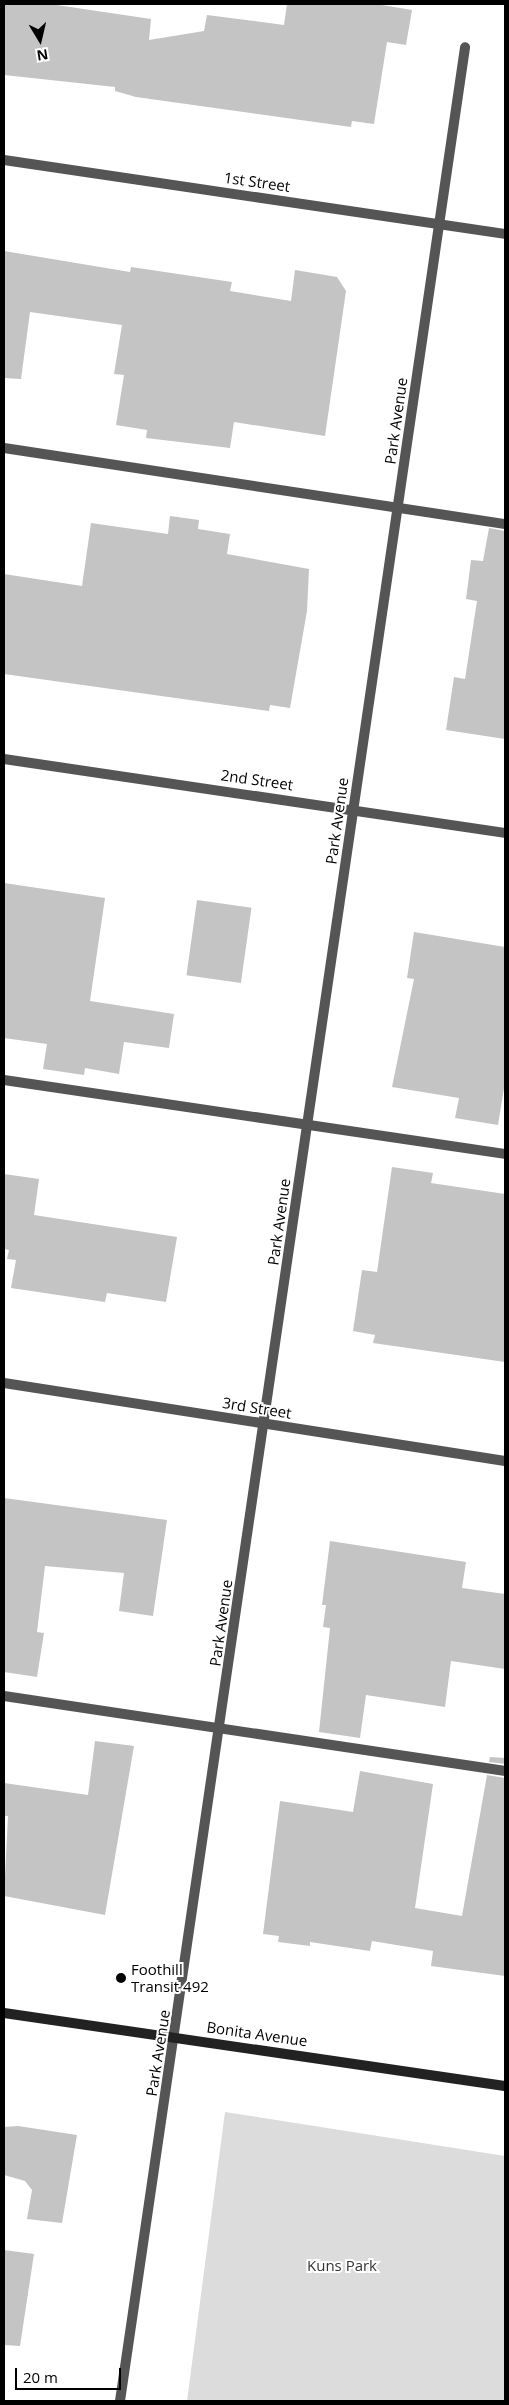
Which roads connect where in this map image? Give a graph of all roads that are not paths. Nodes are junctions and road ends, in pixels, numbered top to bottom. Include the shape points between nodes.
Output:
1 (465, 47) dead end
2 (4, 160) edge
3 (439, 224) junction
4 (505, 234) edge
5 (4, 448) edge
6 (398, 508) junction
7 (505, 524) edge
8 (4, 759) edge
9 (354, 809) junction
10 (505, 833) edge
11 (4, 1080) edge
12 (308, 1126) junction
13 (505, 1154) edge
14 (4, 1383) edge
15 (265, 1424) junction
16 (505, 1461) edge
17 (4, 1696) edge
18 (221, 1729) junction
19 (505, 1771) edge
20 (4, 2013) edge
21 (177, 2037) junction
22 (505, 2086) edge
23 (120, 2401) edge

1 - 3 street, Park Avenue
2 - 3 street, 1st Street
3 - 4 street, 1st Street
3 - 6 street, Park Avenue
5 - 6 street
6 - 7 street
6 - 9 street, Park Avenue
8 - 9 street, 2nd Street
9 - 10 street, 2nd Street
9 - 12 street, Park Avenue
11 - 12 street
12 - 13 street
12 - 15 street, Park Avenue
14 - 15 street, 3rd Street
15 - 16 street, 3rd Street
15 - 18 street, Park Avenue
17 - 18 street
18 - 19 street
18 - 21 street, Park Avenue
20 - 21 main road, Bonita Avenue
21 - 22 main road, Bonita Avenue
21 - 23 street, Park Avenue

